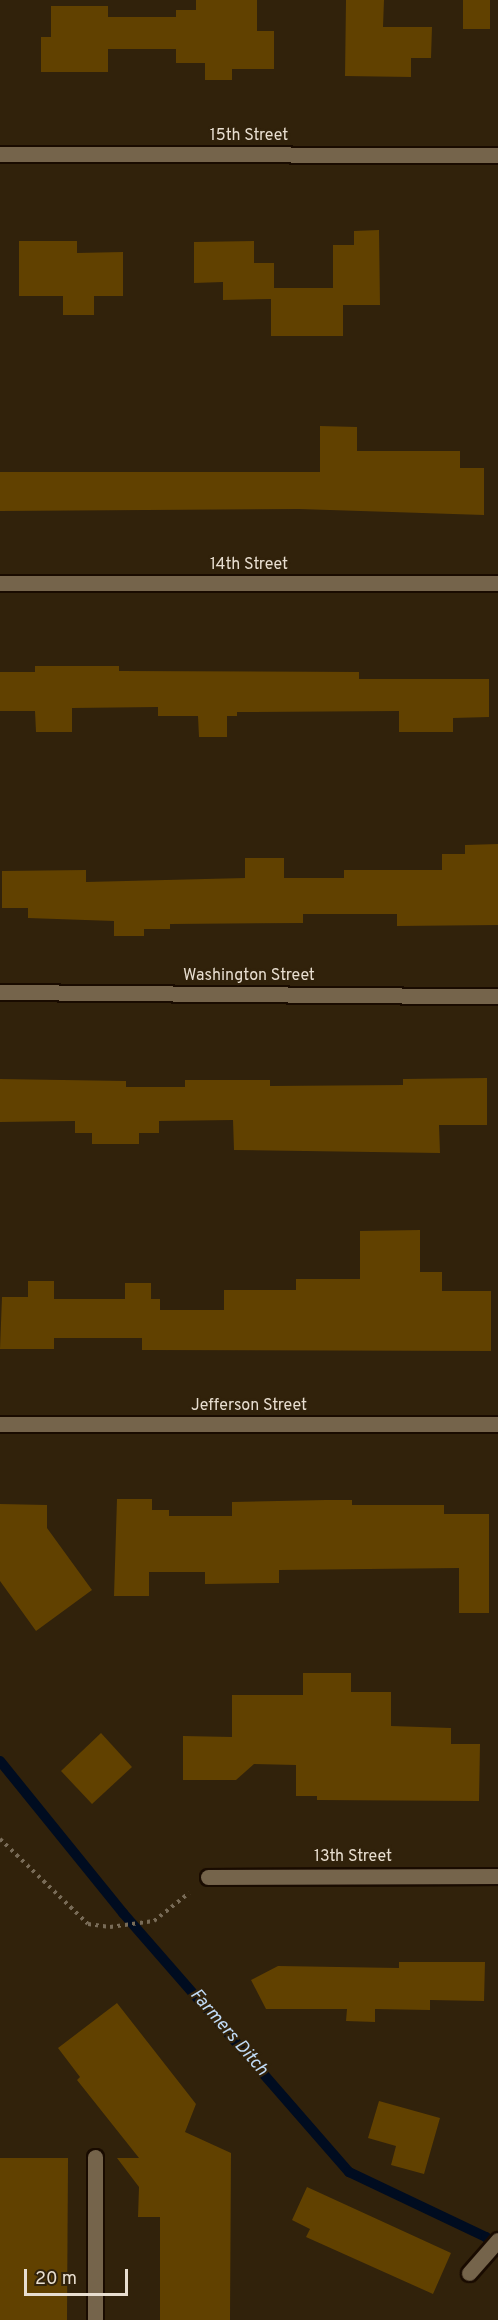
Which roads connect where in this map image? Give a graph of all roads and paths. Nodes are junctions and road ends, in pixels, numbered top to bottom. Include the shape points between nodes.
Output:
1 (0, 154) edge
2 (498, 155) edge
3 (0, 582) edge
4 (498, 583) edge
5 (0, 992) edge
6 (498, 996) edge
7 (0, 1424) edge
8 (498, 1424) edge
9 (0, 1839) edge
10 (498, 1876) edge
11 (208, 1877) joint
12 (95, 2157) dead end
13 (498, 2240) edge
14 (469, 2273) dead end
15 (95, 2320) edge

1 - 2 street, 15th Street
3 - 4 street, 14th Street
5 - 6 street, Washington Street
7 - 8 street, Jefferson Street
9 - 11 path via 88,1924 110,1927 154,1920
10 - 11 street, 13th Street
12 - 15 street
13 - 14 street

